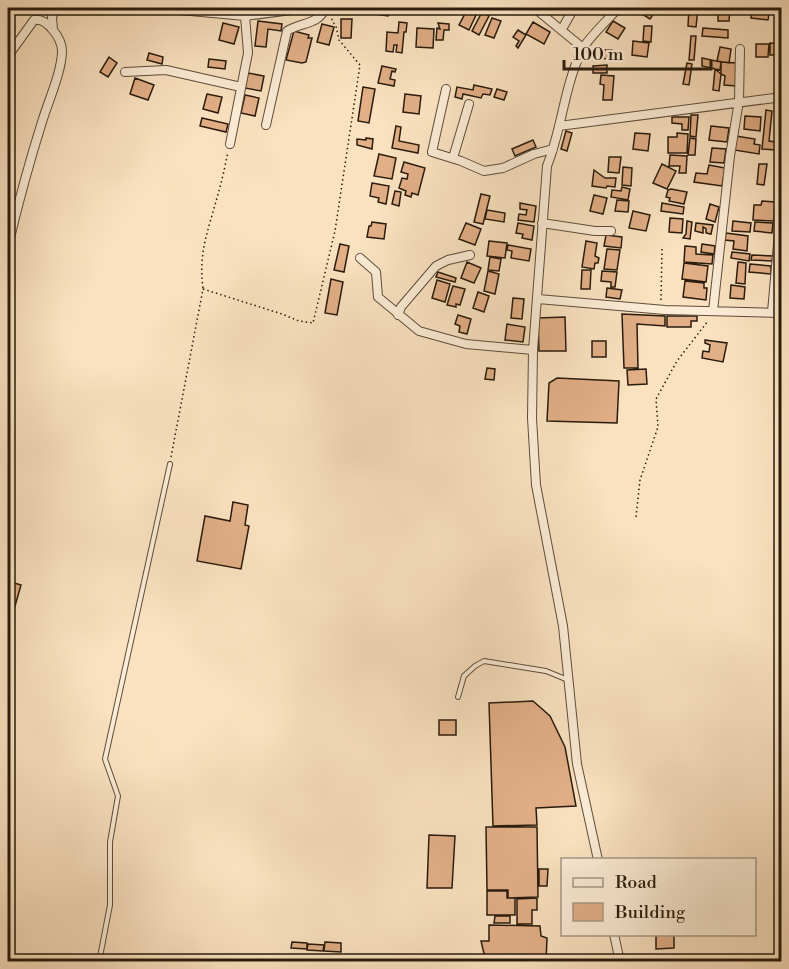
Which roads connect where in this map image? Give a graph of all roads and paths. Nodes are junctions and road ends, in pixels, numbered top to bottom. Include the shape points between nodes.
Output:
1 (56, 8) edge
2 (158, 8) edge
3 (307, 8) edge
4 (536, 8) edge
5 (574, 8) edge
6 (618, 8) edge
7 (198, 9) edge
8 (328, 10) edge
9 (231, 11) edge
10 (245, 16) junction
11 (562, 29) junction
12 (53, 31) junction
13 (583, 48) junction
14 (740, 49) dead end
15 (8, 56) edge
16 (125, 72) dead end
17 (241, 87) junction
18 (446, 89) dead end
19 (782, 97) edge
20 (740, 102) junction
21 (468, 104) dead end
22 (266, 125) dead end
23 (559, 126) junction
24 (230, 144) joint
25 (553, 149) junction
26 (453, 158) junction
27 (782, 200) edge
28 (542, 223) junction
29 (611, 231) dead end
30 (8, 246) edge
31 (662, 249) dead end
32 (470, 255) dead end
33 (360, 258) dead end
34 (203, 289) junction
35 (538, 298) junction
36 (662, 309) junction
37 (711, 311) junction
38 (772, 312) junction
39 (782, 313) edge
40 (398, 315) junction
41 (533, 350) junction
42 (170, 464) joint
43 (636, 517) dead end
44 (568, 681) junction
45 (458, 697) dead end
46 (598, 858) edge
47 (614, 936) edge
48 (99, 962) edge
49 (620, 962) edge

1 - 12 street
2 - 7 street
3 - 10 street
4 - 11 street
5 - 11 street
6 - 13 street
7 - 9 street
8 - 22 street via 315,21 287,31
8 - 34 path via 339,40 360,65 335,231 313,323
9 - 10 street
10 - 17 street via 248,53
11 - 13 street
12 - 15 street via 46,22 34,20
12 - 30 street via 62,49 61,56
13 - 23 street
14 - 20 street
16 - 17 street via 165,70
17 - 24 street
18 - 26 street via 432,152
19 - 20 street
20 - 23 street
20 - 37 street
21 - 26 street
23 - 25 street
24 - 34 path via 206,230
25 - 26 street via 484,171
25 - 28 street via 546,166
27 - 38 street
28 - 29 street
28 - 35 street
31 - 36 path
32 - 40 street via 436,266 400,307
33 - 40 street via 376,272 378,297
34 - 42 path
35 - 36 street
35 - 41 street
36 - 37 street
37 - 38 street
37 - 43 path via 708,322 677,361 656,399 658,428 640,480
38 - 39 street
40 - 41 street via 419,331 466,344
41 - 44 street via 536,485
42 - 48 lane via 105,759 118,796 110,842 110,905
44 - 45 lane via 546,671 484,662 464,676
44 - 46 street via 577,764
47 - 49 street

